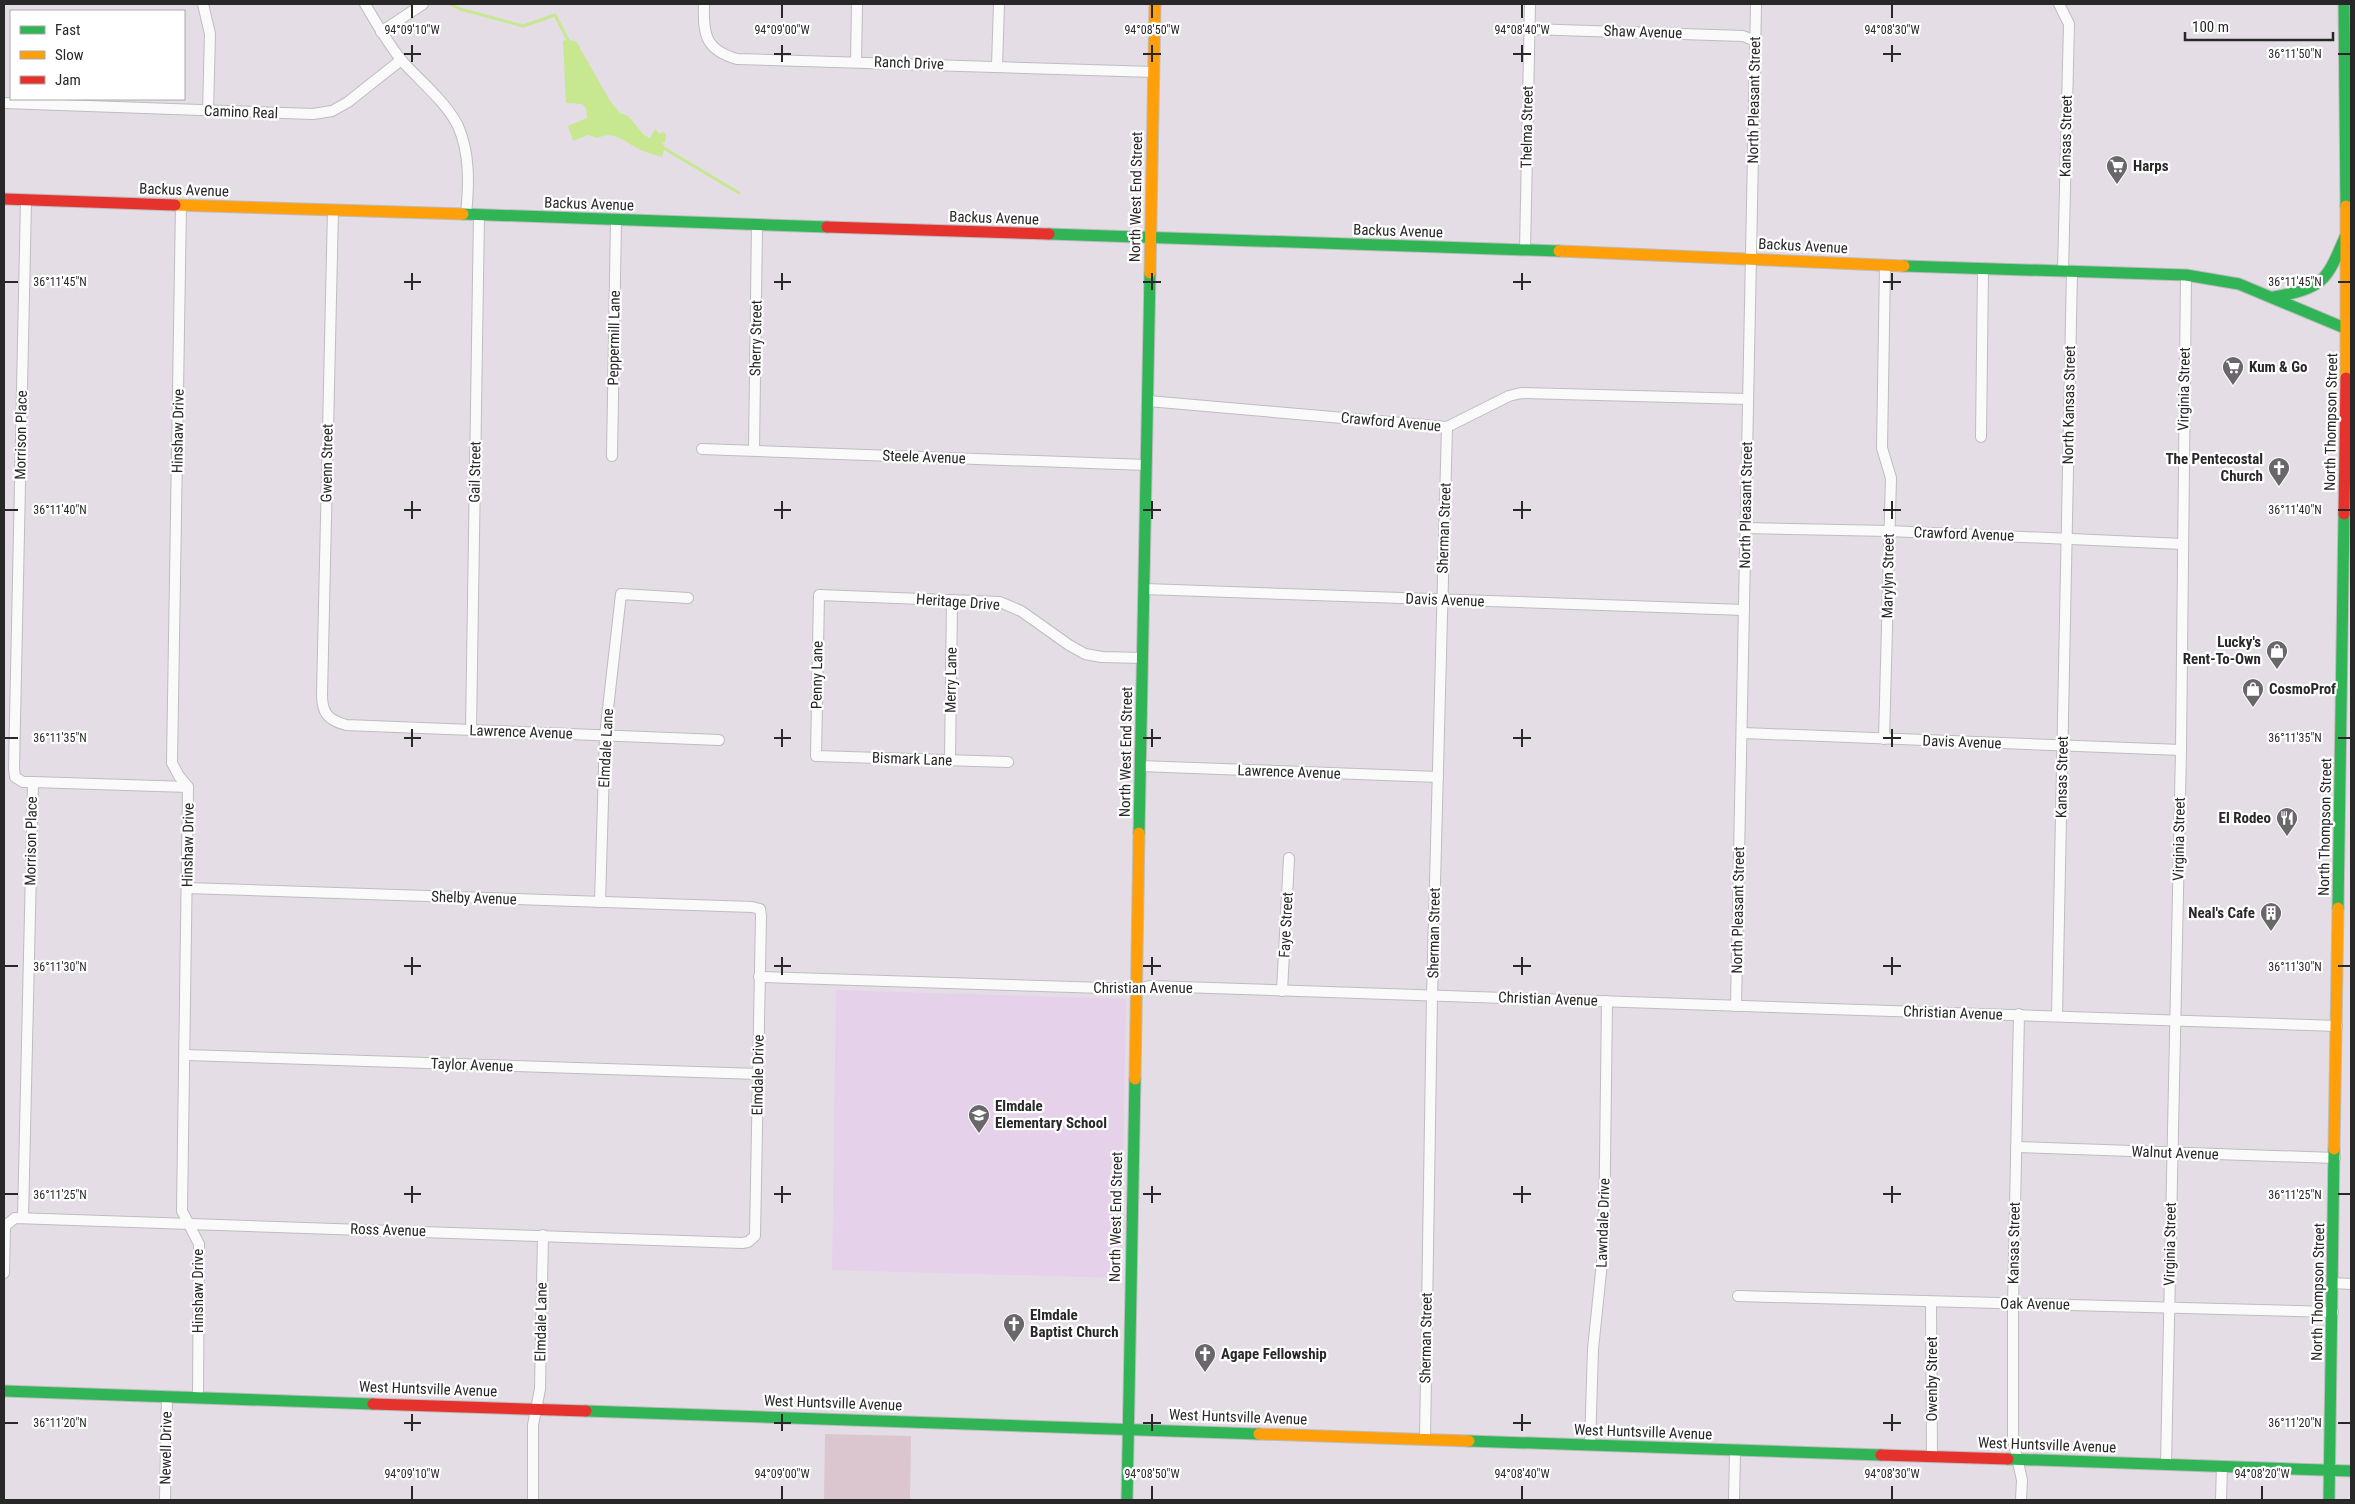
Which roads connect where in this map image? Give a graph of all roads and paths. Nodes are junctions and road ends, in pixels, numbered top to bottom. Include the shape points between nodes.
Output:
1 (203, 4) edge
2 (365, 4) edge
3 (424, 4) edge
4 (704, 4) edge
5 (857, 4) edge
6 (999, 4) edge
7 (1155, 4) edge
8 (1530, 4) edge
9 (1756, 4) edge
10 (2059, 4) edge
11 (2344, 4) edge
12 (1529, 29) junction
13 (381, 32) junction
14 (1755, 42) junction
15 (401, 60) junction
16 (856, 62) junction
17 (998, 66) junction
18 (1154, 72) junction
19 (4, 103) edge
20 (208, 111) junction
21 (4, 199) edge
22 (26, 200) junction
23 (182, 205) junction
24 (333, 210) junction
25 (466, 214) junction
26 (480, 214) junction
27 (616, 220) junction
28 (757, 225) junction
29 (2346, 234) junction
30 (1150, 238) junction
31 (1525, 250) junction
32 (1751, 259) junction
33 (1885, 265) junction
34 (1983, 268) junction
35 (2067, 271) junction
36 (2186, 275) junction
37 (2274, 297) junction
38 (2349, 329) edge
39 (1747, 399) junction
40 (1148, 401) junction
41 (1447, 427) junction
42 (1981, 437) dead end
43 (702, 448) dead end
44 (754, 450) junction
45 (612, 456) dead end
46 (1146, 465) junction
47 (1745, 528) junction
48 (1889, 531) junction
49 (2067, 538) junction
50 (2182, 544) junction
51 (1145, 589) junction
52 (819, 595) joint
53 (688, 598) dead end
54 (952, 600) junction
55 (1442, 600) junction
56 (1744, 610) junction
57 (1143, 658) junction
58 (326, 715) joint
59 (472, 730) junction
60 (1743, 733) junction
61 (606, 735) junction
62 (1884, 739) junction
63 (719, 740) dead end
64 (2062, 745) junction
65 (2181, 750) junction
66 (816, 756) joint
67 (950, 760) junction
68 (1008, 762) dead end
69 (1140, 766) junction
70 (1438, 777) junction
71 (33, 782) junction
72 (188, 787) junction
73 (1289, 858) dead end
74 (187, 888) junction
75 (600, 902) junction
76 (760, 909) joint
77 (759, 977) junction
78 (1136, 989) junction
79 (1282, 991) junction
80 (1432, 996) junction
81 (1607, 1001) junction
82 (1736, 1006) junction
83 (2019, 1014) junction
84 (2057, 1016) junction
85 (2174, 1020) junction
86 (2337, 1026) junction
87 (186, 1055) junction
88 (758, 1074) junction
89 (2016, 1147) junction
90 (2172, 1153) junction
91 (2334, 1158) junction
92 (23, 1218) junction
93 (188, 1224) junction
94 (543, 1235) junction
95 (752, 1240) joint
96 (4, 1273) edge
97 (2333, 1283) junction
98 (2351, 1284) edge
99 (1738, 1296) dead end
100 (1931, 1302) junction
101 (2012, 1304) junction
102 (2168, 1308) junction
103 (2333, 1312) junction
104 (4, 1391) edge
105 (167, 1396) junction
106 (198, 1397) junction
107 (536, 1408) junction
108 (1128, 1428) junction
109 (1425, 1439) junction
110 (1590, 1445) junction
111 (1735, 1451) junction
112 (1932, 1457) junction
113 (2018, 1460) junction
114 (2166, 1464) junction
115 (2222, 1466) junction
116 (2330, 1470) junction
117 (2351, 1470) edge
118 (165, 1500) edge
119 (533, 1500) edge
120 (1127, 1500) edge
121 (1734, 1500) edge
122 (2021, 1500) edge
123 (2221, 1500) edge
124 (2330, 1500) edge

1 - 20 street via 210,34
2 - 13 street
3 - 13 street
4 - 16 street, Ranch Drive via 705,34 712,47 723,55
5 - 16 street
6 - 17 street
7 - 18 street, North West End Street
8 - 12 street, Thelma Street
9 - 14 street, North Pleasant Street
10 - 35 street, Kansas Street via 2069,24
11 - 29 street, North Thompson Street
12 - 14 street, Shaw Avenue via 1743,36
12 - 31 street, Thelma Street
13 - 15 street
14 - 32 street, North Pleasant Street
15 - 20 street, Camino Real via 332,111 313,114
15 - 25 street via 457,126 468,172
16 - 17 street, Ranch Drive
17 - 18 street, Ranch Drive
18 - 30 street, North West End Street
19 - 20 street, Camino Real
21 - 22 street, Backus Avenue
22 - 23 street, Backus Avenue
22 - 71 street, Morrison Place via 14,768 15,777 23,782
23 - 24 street, Backus Avenue
23 - 72 street, Hinshaw Drive via 172,763
24 - 25 street, Backus Avenue
24 - 58 street, Gwenn Street via 322,685 322,707
25 - 26 street, Backus Avenue
26 - 27 street, Backus Avenue
26 - 59 street, Gail Street
27 - 28 street, Backus Avenue
27 - 45 street, Peppermill Lane
28 - 30 street, Backus Avenue
28 - 44 street, Sherry Street
29 - 37 street via 2328,276 2319,285
29 - 38 street, North Thompson Street
30 - 31 street, Backus Avenue
30 - 40 street, North West End Street
31 - 32 street, Backus Avenue
32 - 33 street, Backus Avenue
32 - 39 street, North Pleasant Street
33 - 34 street, Backus Avenue
33 - 48 street, Marylyn Street via 1882,448 1891,478
34 - 35 street, Backus Avenue
34 - 42 street
35 - 36 street, Backus Avenue
35 - 49 street, North Kansas Street
36 - 37 street, Backus Avenue via 2239,284
36 - 50 street, Virginia Street
37 - 38 street, Backus Avenue
38 - 86 street, North Thompson Street
39 - 41 street, Crawford Avenue via 1522,393
39 - 47 street, North Pleasant Street
40 - 41 street, Crawford Avenue
40 - 46 street, North West End Street
41 - 55 street, Sherman Street
43 - 44 street, Steele Avenue
44 - 46 street, Steele Avenue
46 - 51 street, North West End Street
47 - 48 street, Crawford Avenue
47 - 56 street, North Pleasant Street
48 - 49 street, Crawford Avenue
48 - 62 street, Marylyn Street
49 - 50 street, Crawford Avenue
49 - 64 street, Kansas Street
50 - 65 street, Virginia Street
51 - 55 street, Davis Avenue
51 - 57 street, North West End Street
52 - 54 street, Heritage Drive
52 - 66 street, Penny Lane
53 - 61 street, Elmdale Lane via 621,594
54 - 57 street, Heritage Drive via 1000,602 1021,611 1086,654
54 - 67 street, Merry Lane
55 - 56 street, Davis Avenue
55 - 70 street, Sherman Street
56 - 60 street, North Pleasant Street
57 - 69 street, North West End Street
58 - 59 street, Lawrence Avenue via 334,722 346,724
59 - 61 street, Lawrence Avenue
60 - 62 street, Davis Avenue
60 - 82 street, North Pleasant Street
61 - 63 street, Lawrence Avenue
61 - 75 street, Elmdale Lane
62 - 64 street, Davis Avenue
64 - 65 street, Davis Avenue
64 - 84 street, Kansas Street
65 - 85 street, Virginia Street
66 - 67 street, Bismark Lane
67 - 68 street, Bismark Lane
69 - 70 street, Lawrence Avenue
69 - 78 street, North West End Street
70 - 80 street, Sherman Street
71 - 72 street
71 - 92 street, Morrison Place
72 - 74 street, Hinshaw Drive
73 - 79 street, Faye Street
74 - 75 street, Shelby Avenue
74 - 87 street, Hinshaw Drive
75 - 76 street, Shelby Avenue via 752,906
76 - 77 street, Elmdale Drive
77 - 78 street, Christian Avenue
77 - 88 street, Elmdale Drive
78 - 79 street, Christian Avenue via 1151,986
78 - 108 street, North West End Street
79 - 80 street, Christian Avenue
80 - 81 street, Christian Avenue
80 - 109 street, Sherman Street
81 - 82 street, Christian Avenue
81 - 110 street, Lawndale Drive via 1604,1243 1593,1349
82 - 83 street, Christian Avenue
83 - 84 street, Christian Avenue
83 - 89 street, Kansas Street
84 - 85 street, Christian Avenue
85 - 86 street, Christian Avenue
85 - 90 street, Virginia Street
86 - 91 street, North Thompson Street
87 - 88 street, Taylor Avenue
87 - 93 street, Hinshaw Drive via 182,1211
88 - 95 street, Elmdale Drive via 755,1231
89 - 90 street, Walnut Avenue
89 - 101 street, Kansas Street
90 - 91 street, Walnut Avenue
90 - 102 street, Virginia Street
91 - 97 street, North Thompson Street
92 - 93 street, Ross Avenue
92 - 96 street via 15,1218 5,1226
93 - 94 street, Ross Avenue
93 - 106 street, Hinshaw Drive via 199,1244
94 - 95 street, Ross Avenue via 742,1243
94 - 107 street, Elmdale Lane via 540,1389
97 - 98 street
97 - 103 street, North Thompson Street
99 - 100 street, Oak Avenue
100 - 101 street, Oak Avenue
100 - 112 street, Owenby Street
101 - 102 street, Oak Avenue
101 - 113 street, Kansas Street via 2013,1440
102 - 103 street, Oak Avenue
102 - 114 street, Virginia Street
103 - 116 street, North Thompson Street
104 - 105 street, West Huntsville Avenue
105 - 106 street, West Huntsville Avenue
105 - 118 street, Newell Drive
106 - 107 street, West Huntsville Avenue
107 - 108 street, West Huntsville Avenue
107 - 119 street, Elmdale Lane
108 - 109 street, West Huntsville Avenue
108 - 120 street, North West End Street
109 - 110 street, West Huntsville Avenue
110 - 111 street, West Huntsville Avenue
111 - 112 street, West Huntsville Avenue
111 - 121 street
112 - 113 street, West Huntsville Avenue
113 - 114 street, West Huntsville Avenue
113 - 122 street, Kansas Street
114 - 115 street, West Huntsville Avenue
115 - 116 street, West Huntsville Avenue
115 - 123 street
116 - 117 street, West Huntsville Avenue
116 - 124 street, North Thompson Street

